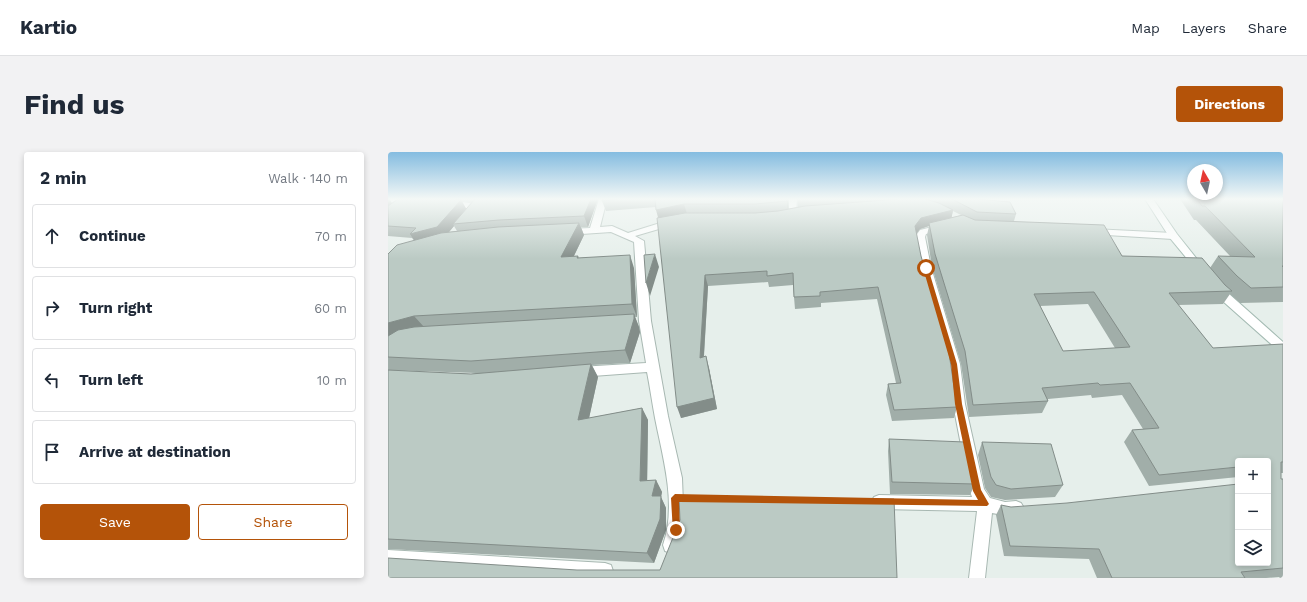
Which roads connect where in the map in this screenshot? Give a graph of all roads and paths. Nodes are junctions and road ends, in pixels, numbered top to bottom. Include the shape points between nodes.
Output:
1 (597, 219) edge
2 (1162, 219) edge
3 (681, 221) edge
4 (956, 224) edge
5 (594, 231) junction
6 (1085, 232) edge
7 (557, 233) edge
8 (626, 236) junction
9 (1173, 236) junction
10 (1283, 348) edge
11 (653, 367) junction
12 (567, 373) edge
13 (675, 498) junction
14 (691, 498) edge
15 (866, 502) edge
16 (985, 504) junction
17 (1028, 507) edge
18 (668, 552) edge
19 (388, 558) edge
20 (622, 571) edge
21 (977, 578) edge

1 - 5 street
2 - 9 street
3 - 8 street
4 - 16 street via 923,232 920,237 926,268 954,364 959,404 978,491
5 - 7 street
5 - 8 street via 612,229
6 - 9 street
8 - 11 street via 639,241 641,321
9 - 10 street via 1221,294
11 - 12 street
11 - 13 street via 675,478
13 - 14 street
13 - 18 street via 676,530
15 - 16 street
16 - 17 street via 1005,509
16 - 21 street
19 - 20 street

